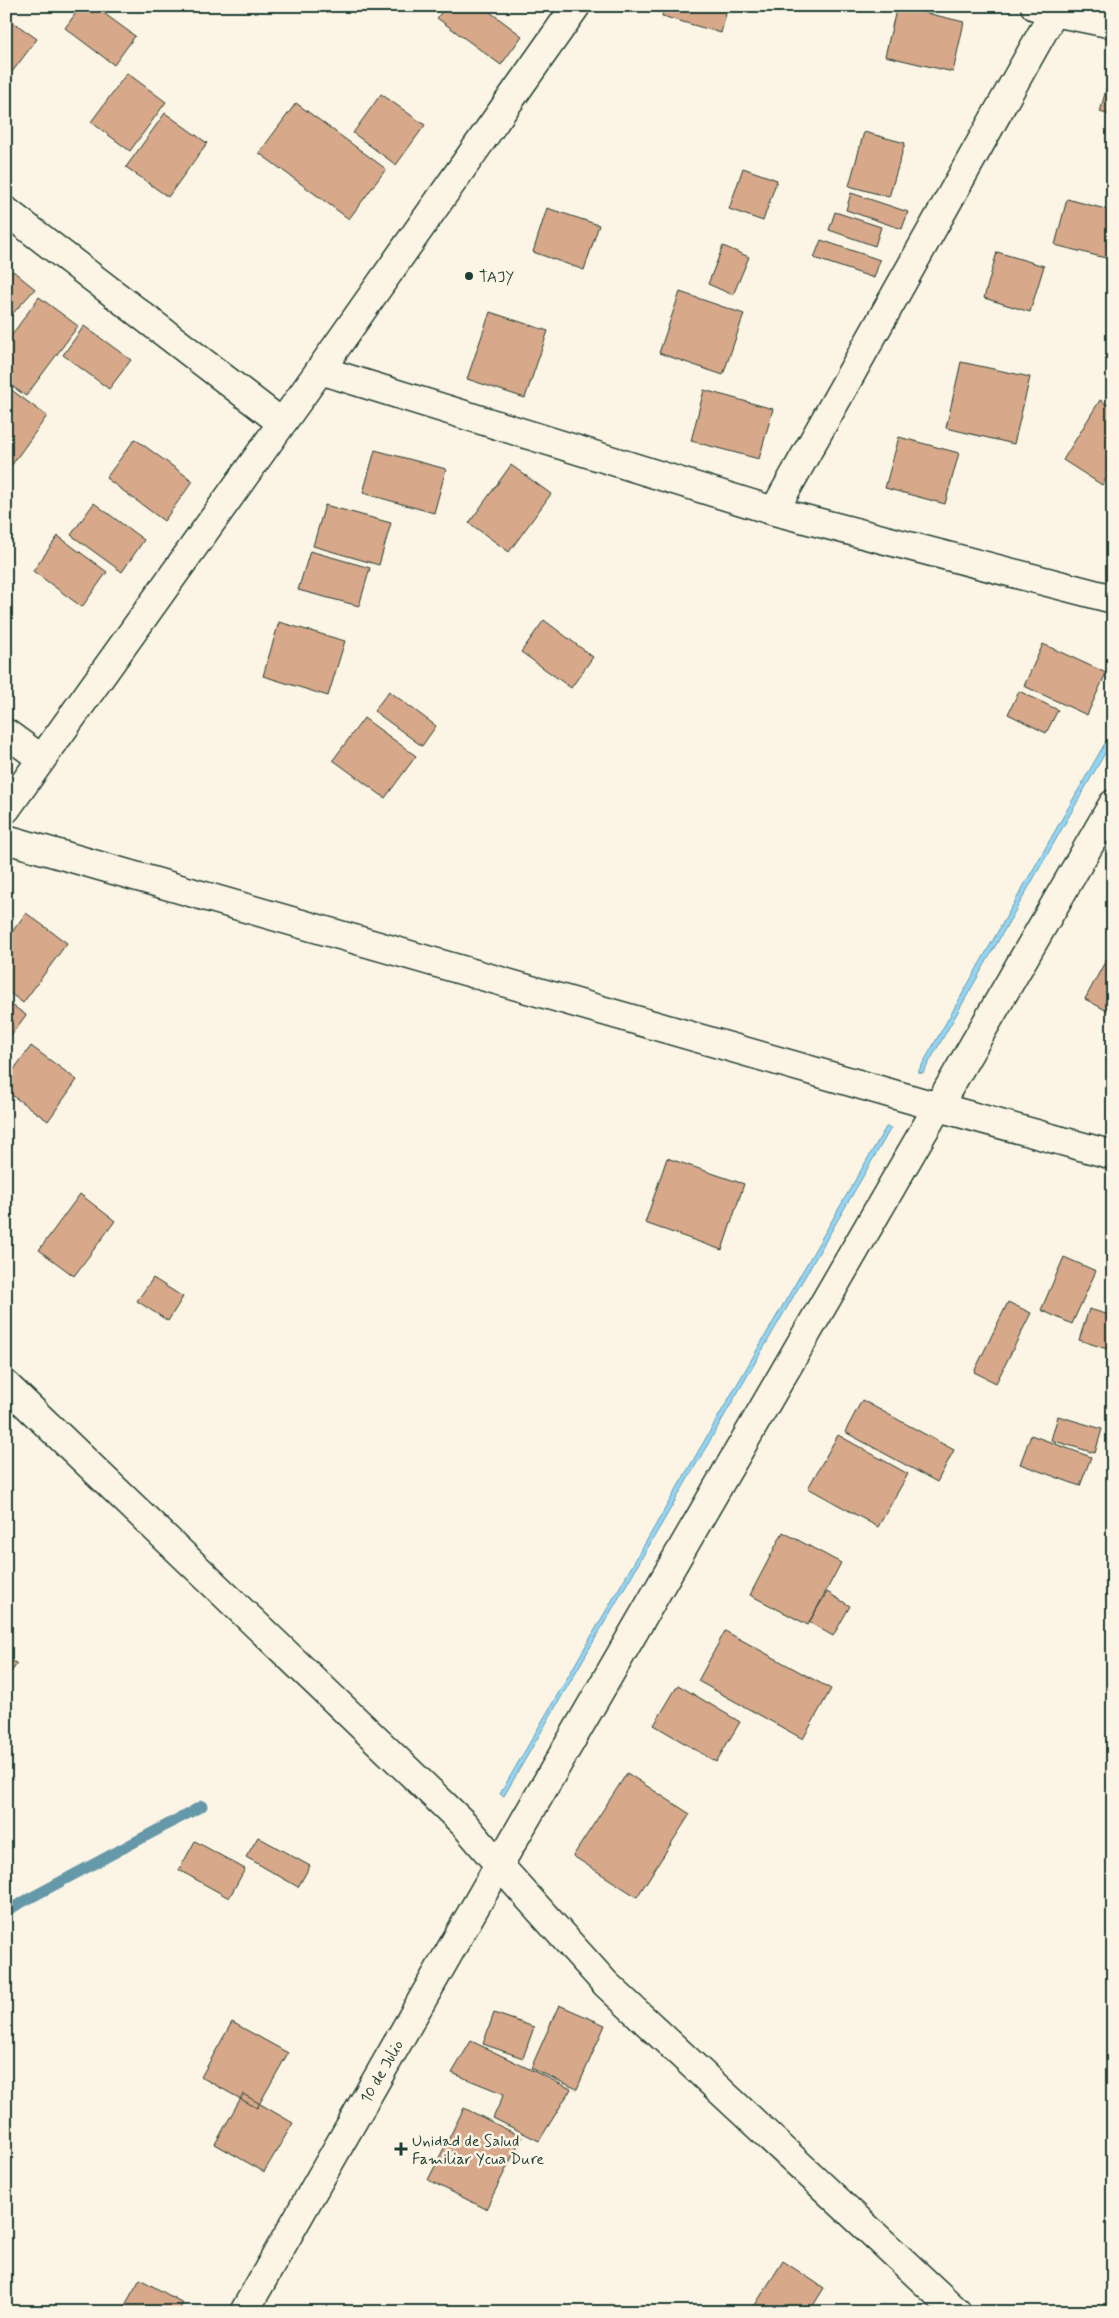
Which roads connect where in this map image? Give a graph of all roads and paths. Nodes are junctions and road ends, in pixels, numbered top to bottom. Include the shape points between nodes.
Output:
1 (576, 6) edge
2 (1045, 9) edge
3 (1113, 24) edge
4 (6, 211) edge
5 (320, 370) junction
6 (282, 423) junction
7 (774, 511) junction
8 (1113, 599) edge
9 (6, 733) edge
10 (42, 759) junction
11 (1113, 804) edge
12 (6, 809) edge
13 (6, 839) edge
14 (938, 1107) junction
15 (1113, 1155) edge
16 (6, 1385) edge
17 (498, 1865) junction
18 (244, 2312) edge
19 (957, 2312) edge

1 - 5 street
2 - 3 street
2 - 7 street
4 - 6 street
5 - 6 street
5 - 7 street
6 - 10 street
7 - 8 street
9 - 10 street
10 - 12 street
11 - 14 street, 10 de Julio
13 - 14 street
14 - 15 street
14 - 17 street, 10 de Julio
16 - 17 street via 464,1824
17 - 18 street, 10 de Julio
17 - 19 street via 606,1984

